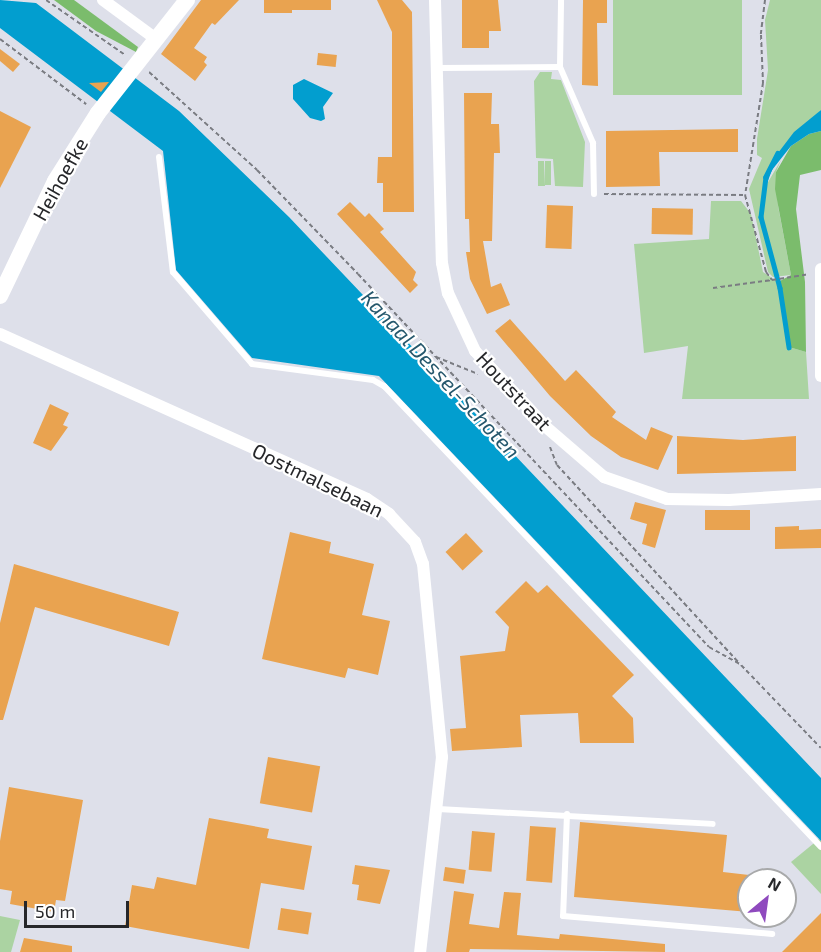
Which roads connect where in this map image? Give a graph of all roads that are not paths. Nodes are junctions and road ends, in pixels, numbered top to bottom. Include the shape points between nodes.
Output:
1 (103, 0) edge
2 (187, 0) edge
3 (435, 0) edge
4 (561, 0) edge
5 (156, 39) junction
6 (560, 67) junction
7 (439, 68) junction
8 (159, 157) dead end
9 (594, 194) road end
10 (821, 269) edge
11 (0, 296) edge
12 (0, 334) edge
13 (821, 376) edge
14 (821, 494) edge
15 (438, 809) junction
16 (567, 814) junction
17 (713, 824) dead end
18 (821, 847) edge
19 (772, 934) dead end
20 (420, 952) edge

1 - 5 street
2 - 5 street, Heihoefke
3 - 7 street, Houtstraat
4 - 6 lane
5 - 11 street, Heihoefke via 100,110 55,181
6 - 7 lane
6 - 9 lane via 592,142
7 - 14 street, Houtstraat via 441,232 448,292 475,351 546,427 604,477 667,499 729,500
8 - 18 lane via 173,272 252,364 374,380 384,386
10 - 13 street
12 - 15 street, Oostmalsebaan via 367,499 404,528 423,564 440,724
15 - 16 lane
15 - 20 street, Oostmalsebaan
16 - 17 lane
16 - 19 lane via 563,916

